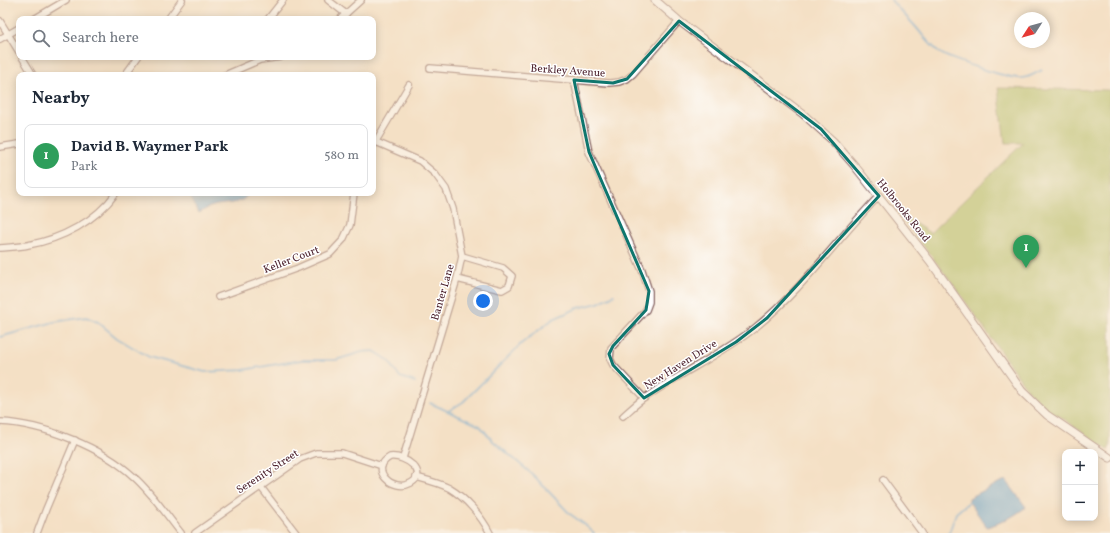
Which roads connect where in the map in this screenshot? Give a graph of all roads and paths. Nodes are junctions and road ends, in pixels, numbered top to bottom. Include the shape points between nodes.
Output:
1 (66, 0) edge
2 (182, 0) edge
3 (284, 0) edge
4 (328, 0) edge
5 (361, 0) edge
6 (654, 0) edge
7 (346, 14) junction
8 (39, 16) edge
9 (170, 16) edge
10 (271, 16) edge
11 (344, 16) edge
12 (679, 21) junction
13 (0, 22) edge
14 (16, 30) edge
15 (7, 34) junction
16 (0, 39) edge
17 (16, 48) edge
18 (24, 60) edge
19 (136, 60) edge
20 (256, 60) edge
21 (430, 68) dead end
22 (31, 72) edge
23 (126, 72) edge
24 (230, 72) edge
25 (574, 80) junction
26 (409, 85) dead end
27 (376, 142) edge
28 (16, 144) edge
29 (376, 144) edge
30 (0, 147) edge
31 (113, 196) edge
32 (354, 196) edge
33 (879, 196) junction
34 (0, 248) edge
35 (462, 256) junction
36 (457, 278) junction
37 (218, 297) dead end
38 (644, 398) junction
39 (623, 416) dead end
40 (0, 422) edge
41 (75, 440) junction
42 (403, 458) junction
43 (1110, 458) edge
44 (382, 466) junction
45 (416, 477) junction
46 (883, 480) dead end
47 (260, 486) junction
48 (37, 533) edge
49 (181, 533) edge
50 (195, 533) edge
51 (296, 533) edge
52 (490, 533) edge
53 (922, 533) edge

1 - 8 street
2 - 9 street
3 - 10 street
4 - 7 street
5 - 7 street
6 - 12 street, Holbrooks Road
7 - 11 street
12 - 25 street, Berkley Avenue via 643,64 626,79 613,83
12 - 33 street, Holbrooks Road via 821,129
13 - 15 street
14 - 15 street
15 - 16 street
15 - 17 street
18 - 22 street
19 - 23 street
20 - 24 street
21 - 25 street, Berkley Avenue
25 - 38 street, New Haven Drive via 589,152 649,291 646,310 612,346 609,354 613,365
26 - 27 street
28 - 30 street
29 - 35 street, Banter Lane via 420,161 435,174 446,189 453,208
31 - 34 street via 89,221 77,227 53,238 28,245
32 - 37 street, Keller Court via 350,225 343,240 330,254
33 - 38 street, New Haven Drive via 767,318 736,342
33 - 43 street, Holbrooks Road via 930,260 1022,391 1047,415
35 - 36 street, Banter Lane
35 - 36 street via 503,268 512,276 509,286 502,290
36 - 42 street, Banter Lane
38 - 39 street
40 - 41 street via 59,434
41 - 48 street
41 - 49 street via 112,460 134,477
42 - 44 street via 390,457
42 - 45 street via 415,467
44 - 45 street via 386,479 397,485 411,483
44 - 47 street, Serenity Street via 342,454 316,453 300,459
45 - 52 street via 448,488 459,495 484,521
46 - 53 street
47 - 50 street, Serenity Street
47 - 51 street

